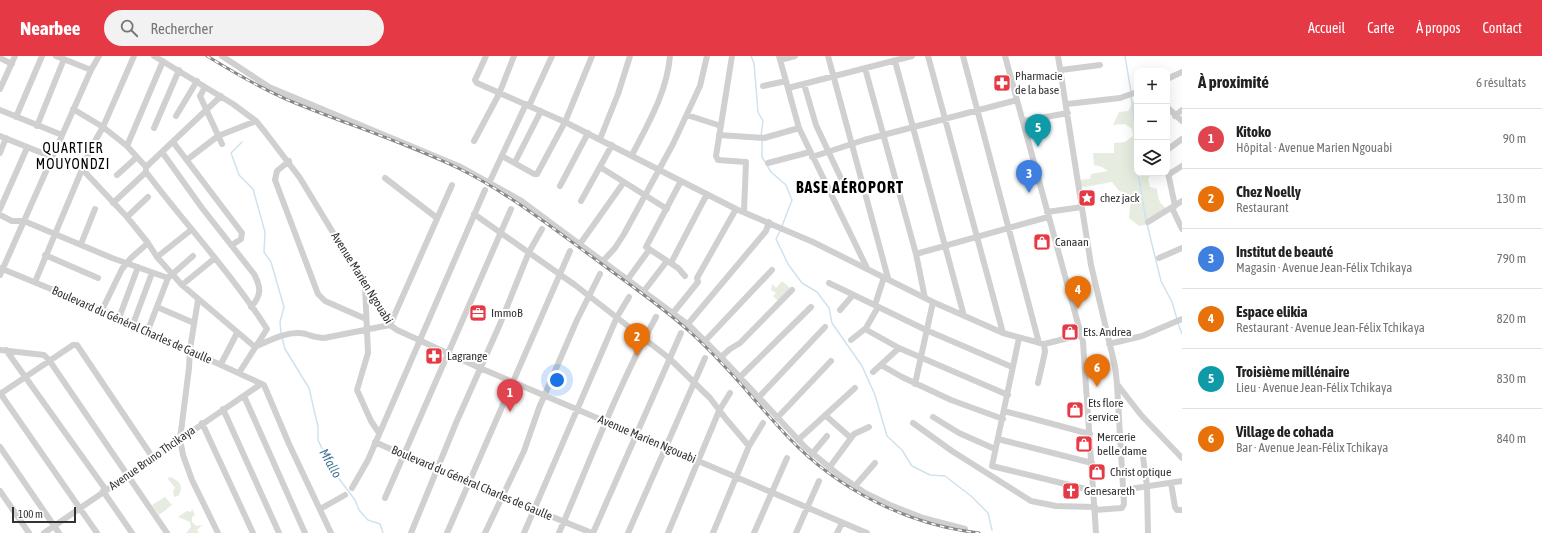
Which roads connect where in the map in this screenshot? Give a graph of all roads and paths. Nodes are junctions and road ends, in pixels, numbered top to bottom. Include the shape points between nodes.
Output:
1 (15, 56) edge
2 (42, 56) edge
3 (56, 56) edge
4 (98, 56) edge
5 (134, 56) edge
6 (154, 56) edge
7 (222, 56) edge
8 (486, 56) edge
9 (514, 56) edge
10 (552, 56) edge
11 (592, 56) edge
12 (630, 56) edge
13 (670, 56) edge
14 (707, 56) edge
15 (732, 56) edge
16 (795, 56) edge
17 (828, 56) edge
18 (912, 56) edge
19 (928, 56) edge
20 (963, 56) edge
21 (1005, 56) edge
22 (1058, 56) edge
23 (0, 58) edge
24 (780, 58) edge
25 (64, 59) junction
26 (163, 61) junction
27 (896, 61) junction
28 (12, 64) junction
29 (1100, 65) dead end
30 (865, 68) junction
31 (90, 70) junction
32 (179, 70) junction
33 (1061, 70) junction
34 (1182, 72) edge
35 (834, 76) junction
36 (1170, 78) edge
37 (197, 81) junction
38 (786, 81) junction
39 (804, 84) junction
40 (1, 86) edge
41 (763, 86) dead end
42 (205, 87) junction
43 (788, 88) junction
44 (1134, 93) edge
45 (499, 94) junction
46 (221, 96) junction
47 (1017, 100) junction
48 (1067, 104) junction
49 (528, 105) junction
50 (73, 109) junction
51 (0, 110) edge
52 (1170, 110) edge
53 (1182, 110) edge
54 (540, 111) junction
55 (206, 112) junction
56 (978, 112) junction
57 (1068, 113) junction
58 (687, 114) junction
59 (176, 116) dead end
60 (1175, 116) junction
61 (16, 117) junction
62 (945, 120) junction
63 (256, 121) junction
64 (1023, 121) junction
65 (1182, 121) edge
66 (565, 122) junction
67 (37, 126) junction
68 (721, 126) junction
69 (103, 127) junction
70 (154, 128) dead end
71 (799, 128) junction
72 (914, 128) junction
73 (588, 133) junction
74 (62, 135) junction
75 (720, 135) junction
76 (218, 136) junction
77 (884, 136) junction
78 (3, 137) edge
79 (600, 139) junction
80 (1182, 139) edge
81 (474, 141) dead end
82 (173, 142) junction
83 (222, 144) dead end
84 (853, 144) junction
85 (612, 145) junction
86 (126, 146) junction
87 (27, 148) junction
88 (1170, 148) edge
89 (162, 152) junction
90 (828, 152) junction
91 (0, 153) edge
92 (811, 154) junction
93 (632, 155) junction
94 (502, 156) junction
95 (52, 157) junction
96 (137, 157) junction
97 (188, 159) junction
98 (289, 161) junction
99 (515, 162) junction
100 (768, 163) dead end
101 (1182, 166) edge
102 (600, 167) junction
103 (82, 169) junction
104 (658, 169) junction
105 (146, 170) junction
106 (1170, 174) edge
107 (117, 175) dead end
108 (1168, 176) edge
109 (385, 178) dead end
110 (490, 181) junction
111 (681, 181) junction
112 (624, 182) junction
113 (452, 185) dead end
114 (560, 186) dead end
115 (844, 187) dead end
116 (486, 190) dead end
117 (707, 194) junction
118 (644, 196) junction
119 (148, 197) dead end
120 (581, 201) dead end
121 (1182, 201) edge
122 (113, 203) junction
123 (1082, 207) junction
124 (1173, 207) junction
125 (0, 209) edge
126 (95, 209) dead end
127 (511, 209) dead end
128 (667, 209) junction
129 (736, 209) junction
130 (744, 211) junction
131 (474, 214) junction
132 (1048, 214) junction
133 (0, 215) edge
134 (127, 217) junction
135 (437, 218) junction
136 (24, 221) junction
137 (769, 222) junction
138 (1148, 222) dead end
139 (1008, 228) junction
140 (542, 229) dead end
141 (191, 230) junction
142 (1182, 230) edge
143 (499, 232) junction
144 (54, 233) junction
145 (976, 237) junction
146 (148, 243) junction
147 (81, 244) junction
148 (580, 244) junction
149 (232, 245) junction
150 (946, 246) junction
151 (1182, 248) edge
152 (649, 250) junction
153 (570, 251) dead end
154 (529, 252) junction
155 (916, 254) junction
156 (45, 255) junction
157 (193, 256) dead end
158 (157, 257) junction
159 (215, 258) junction
160 (1159, 258) dead end
161 (603, 260) junction
162 (669, 262) junction
163 (126, 264) junction
164 (138, 267) junction
165 (2, 268) edge
166 (867, 268) junction
167 (772, 270) dead end
168 (152, 273) junction
169 (559, 274) junction
170 (600, 274) dead end
171 (0, 275) edge
172 (170, 276) junction
173 (685, 276) dead end
174 (98, 278) dead end
175 (886, 278) junction
176 (628, 279) junction
177 (35, 282) junction
178 (829, 283) dead end
179 (182, 285) junction
180 (365, 285) junction
181 (792, 290) dead end
182 (644, 291) junction
183 (853, 295) junction
184 (588, 296) junction
185 (629, 297) dead end
186 (925, 298) junction
187 (198, 300) junction
188 (933, 302) junction
189 (876, 306) junction
190 (157, 307) junction
191 (252, 307) junction
192 (811, 307) dead end
193 (102, 310) junction
194 (840, 310) dead end
195 (673, 313) junction
196 (964, 316) junction
197 (617, 317) junction
198 (656, 317) dead end
199 (119, 318) junction
200 (366, 319) junction
201 (1182, 320) edge
202 (194, 323) junction
203 (134, 324) junction
204 (687, 324) junction
205 (390, 325) junction
206 (825, 327) dead end
207 (865, 329) junction
208 (148, 330) junction
209 (926, 330) junction
210 (366, 331) junction
211 (237, 333) junction
212 (681, 333) dead end
213 (1003, 333) junction
214 (1081, 335) junction
215 (645, 337) junction
216 (1019, 338) junction
217 (851, 340) dead end
218 (419, 341) junction
219 (704, 341) junction
220 (1042, 343) junction
221 (1109, 344) junction
222 (255, 347) junction
223 (899, 348) junction
224 (190, 349) junction
225 (3, 350) edge
226 (447, 353) junction
227 (721, 357) junction
228 (921, 357) junction
229 (669, 358) junction
230 (705, 358) dead end
231 (50, 360) junction
232 (831, 360) dead end
233 (221, 364) junction
234 (881, 365) junction
235 (1012, 367) junction
236 (480, 368) junction
237 (873, 372) dead end
238 (239, 373) junction
239 (25, 376) junction
240 (740, 377) junction
241 (513, 382) junction
242 (693, 382) junction
243 (1038, 383) dead end
244 (263, 384) junction
245 (915, 384) junction
246 (1117, 384) junction
247 (855, 388) dead end
248 (730, 392) dead end
249 (0, 393) edge
250 (545, 395) junction
251 (1008, 395) junction
252 (244, 396) junction
253 (758, 398) junction
254 (223, 409) junction
255 (576, 409) junction
256 (719, 411) junction
257 (1004, 411) junction
258 (825, 415) junction
259 (934, 417) dead end
260 (776, 418) junction
261 (1002, 419) junction
262 (607, 421) junction
263 (202, 423) junction
264 (762, 423) dead end
265 (913, 423) dead end
266 (869, 427) dead end
267 (379, 433) junction
268 (636, 434) junction
269 (1090, 434) junction
270 (827, 436) dead end
271 (851, 438) junction
272 (180, 439) junction
273 (998, 439) junction
274 (798, 440) junction
275 (375, 442) junction
276 (749, 446) junction
277 (0, 447) edge
278 (666, 447) junction
279 (995, 449) junction
280 (812, 454) junction
281 (403, 455) junction
282 (1142, 457) dead end
283 (153, 458) junction
284 (787, 458) dead end
285 (1182, 458) edge
286 (699, 461) junction
287 (875, 463) dead end
288 (1092, 463) junction
289 (829, 468) junction
290 (437, 470) junction
291 (128, 474) junction
292 (736, 477) junction
293 (819, 480) dead end
294 (1182, 481) edge
295 (470, 482) junction
296 (1171, 483) junction
297 (855, 486) junction
298 (1147, 486) junction
299 (352, 488) dead end
300 (105, 490) junction
301 (1124, 490) junction
302 (0, 491) edge
303 (1094, 492) junction
304 (772, 493) junction
305 (345, 495) dead end
306 (502, 495) junction
307 (385, 498) dead end
308 (79, 508) junction
309 (807, 508) junction
310 (1095, 508) junction
311 (320, 509) junction
312 (535, 509) junction
313 (1182, 510) edge
314 (564, 521) junction
315 (842, 523) junction
316 (54, 526) junction
317 (965, 529) dead end
318 (215, 532) edge
319 (29, 533) edge
320 (44, 533) edge
321 (59, 533) edge
322 (97, 533) edge
323 (132, 533) edge
324 (167, 533) edge
325 (253, 533) edge
326 (278, 533) edge
327 (305, 533) edge
328 (331, 533) edge
329 (412, 533) edge
330 (447, 533) edge
331 (485, 533) edge
332 (524, 533) edge
333 (559, 533) edge
334 (593, 533) edge
335 (628, 533) edge
336 (668, 533) edge
337 (713, 533) edge
338 (754, 533) edge
339 (796, 533) edge
340 (838, 533) edge
341 (867, 533) edge
342 (1096, 533) edge
343 (1148, 533) edge

1 - 28 street
2 - 61 street
3 - 25 street
4 - 31 street
5 - 69 street
6 - 26 street, Avenue Marien Ngouabi
7 - 110 street via 269,87
8 - 45 street via 475,80
9 - 45 street
10 - 49 street
11 - 66 street
12 - 79 street
13 - 93 street via 656,107
14 - 58 street via 700,86
15 - 68 street
16 - 24 street
17 - 35 street
18 - 27 street
19 - 62 street
20 - 56 street
21 - 47 street
22 - 33 street
23 - 28 street
24 - 38 street
25 - 31 street
25 - 67 street
26 - 32 street, Avenue Marien Ngouabi
26 - 86 street
27 - 30 street
27 - 72 street
28 - 40 street
29 - 33 street
30 - 35 street
30 - 77 street
31 - 50 street
32 - 37 street, Avenue Marien Ngouabi
32 - 70 street
33 - 48 street
34 - 36 street
35 - 39 street
35 - 84 street
37 - 42 street, Avenue Marien Ngouabi
37 - 59 street
38 - 41 street
38 - 43 street
39 - 43 street
39 - 90 street via 816,126
42 - 46 street, Avenue Marien Ngouabi
42 - 55 street via 200,96
43 - 71 street
44 - 48 street via 1120,98
45 - 49 street
45 - 81 street
46 - 55 street
46 - 63 street, Avenue Marien Ngouabi
47 - 56 street
47 - 64 street
48 - 57 street
49 - 54 street
49 - 94 street
50 - 69 street
50 - 74 street
51 - 61 street
52 - 60 street
53 - 60 street
54 - 66 street
54 - 99 street
55 - 76 street
55 - 82 street
56 - 62 street
56 - 139 street
57 - 64 street
57 - 123 street
58 - 68 street
58 - 104 street via 674,144
60 - 65 street
61 - 67 street
62 - 72 street
62 - 145 street
63 - 76 street
63 - 98 street, Avenue Marien Ngouabi
64 - 132 street
66 - 73 street
66 - 99 street via 537,174
67 - 74 street
68 - 75 street
69 - 86 street
69 - 103 street
71 - 75 street via 764,138
71 - 92 street
72 - 77 street
72 - 150 street
73 - 79 street
73 - 114 street
74 - 95 street
75 - 130 street via 716,158 746,162
76 - 83 street
76 - 97 street
77 - 84 street
77 - 155 street
78 - 87 street
78 - 91 street
79 - 85 street
80 - 88 street
82 - 89 street
82 - 97 street
84 - 90 street
84 - 175 street
85 - 93 street
85 - 102 street
86 - 96 street
87 - 95 street
87 - 125 street
89 - 105 street
89 - 149 street
90 - 92 street
90 - 115 street
92 - 100 street
92 - 166 street
93 - 104 street
94 - 99 street
94 - 110 street
95 - 136 street
96 - 105 street
96 - 107 street
97 - 149 street via 242,233 241,240
98 - 180 street, Avenue Marien Ngouabi
98 - 200 street via 277,171 275,180 318,294 325,301
101 - 106 street
102 - 112 street
102 - 120 street
103 - 122 street
103 - 144 street
104 - 111 street
104 - 118 street
105 - 122 street
105 - 141 street
108 - 124 street
109 - 135 street
110 - 148 street
111 - 117 street
111 - 128 street
112 - 118 street
112 - 148 street
113 - 135 street
116 - 131 street
117 - 129 street
117 - 162 street
118 - 128 street
118 - 161 street via 618,244
119 - 134 street
121 - 124 street
122 - 134 street
123 - 132 street
123 - 221 street via 1094,285
124 - 138 street
124 - 142 street
126 - 147 street
127 - 143 street
128 - 152 street via 646,246
129 - 130 street
129 - 195 street via 702,266 697,278 698,283
130 - 137 street
131 - 143 street
131 - 218 street
132 - 139 street
132 - 214 street
133 - 136 street via 18,222
134 - 146 street
135 - 205 street
136 - 144 street
136 - 165 street
137 - 166 street
137 - 204 street via 766,231
139 - 145 street
139 - 220 street
140 - 154 street
141 - 158 street
141 - 159 street
143 - 154 street
143 - 226 street
144 - 147 street
144 - 156 street
145 - 150 street
145 - 213 street
146 - 158 street
146 - 163 street
147 - 163 street
148 - 161 street
149 - 191 street via 259,284 260,293
150 - 155 street
150 - 196 street
151 - 160 street
152 - 162 street
152 - 176 street
153 - 169 street
154 - 169 street
154 - 236 street
155 - 186 street
156 - 174 street
156 - 177 street
157 - 172 street
158 - 172 street
159 - 179 street
159 - 191 street
161 - 176 street
162 - 173 street
162 - 182 street
163 - 164 street
163 - 193 street
164 - 168 street
164 - 199 street
165 - 171 street
165 - 177 street, Boulevard du Général Charles de Gaulle
166 - 175 street
167 - 219 street
168 - 172 street
168 - 203 street
169 - 184 street
169 - 241 street
170 - 184 street
172 - 179 street
172 - 190 street
175 - 186 street
175 - 189 street
176 - 182 street
177 - 193 street, Boulevard du Général Charles de Gaulle
178 - 183 street
179 - 187 street
180 - 200 street
180 - 205 street, Avenue Marien Ngouabi
181 - 227 street via 740,343
182 - 195 street
183 - 189 street
183 - 194 street
184 - 197 street
184 - 250 street
185 - 197 street
186 - 188 street
187 - 202 street
187 - 211 street
188 - 196 street
188 - 209 street
189 - 207 street
189 - 209 street
190 - 202 street
190 - 208 street
191 - 222 street via 267,330
192 - 240 street
193 - 199 street, Boulevard du Général Charles de Gaulle
195 - 204 street
196 - 213 street
197 - 215 street
197 - 255 street
198 - 215 street
199 - 203 street, Boulevard du Général Charles de Gaulle
200 - 210 street
201 - 221 street via 1142,336
202 - 224 street
203 - 208 street, Boulevard du Général Charles de Gaulle
204 - 219 street
205 - 210 street
205 - 218 street, Avenue Marien Ngouabi
206 - 253 street
207 - 217 street
207 - 223 street
208 - 224 street, Boulevard du Général Charles de Gaulle
209 - 228 street
209 - 235 street
210 - 222 street via 324,338 287,334
210 - 267 street via 368,353 357,390
211 - 222 street
211 - 233 street
212 - 229 street
213 - 216 street
214 - 220 street
214 - 269 street
215 - 229 street
215 - 262 street
216 - 220 street
216 - 235 street
218 - 226 street, Avenue Marien Ngouabi
218 - 267 street
219 - 227 street
220 - 243 street via 1045,352
221 - 246 street
222 - 238 street
223 - 228 street
223 - 234 street
224 - 233 street, Boulevard du Général Charles de Gaulle
224 - 272 street via 190,368
225 - 231 street via 44,355
225 - 239 street
226 - 236 street, Avenue Marien Ngouabi
226 - 281 street
227 - 240 street
228 - 245 street
228 - 251 street
229 - 242 street
229 - 268 street
230 - 242 street
231 - 239 street
231 - 283 street via 75,345
231 - 291 street
232 - 260 street
233 - 238 street, Boulevard du Général Charles de Gaulle
234 - 237 street
234 - 245 street
235 - 251 street
236 - 241 street, Avenue Marien Ngouabi
236 - 290 street
238 - 244 street, Boulevard du Général Charles de Gaulle
239 - 249 street
239 - 300 street
240 - 253 street
241 - 250 street, Avenue Marien Ngouabi
241 - 295 street
242 - 256 street
242 - 278 street
244 - 252 street, Avenue Bruno Thcikaya
244 - 311 street
245 - 261 street
246 - 285 street via 1141,415
246 - 301 street
247 - 258 street
248 - 256 street
249 - 308 street
250 - 255 street, Avenue Marien Ngouabi
250 - 306 street via 524,451
251 - 257 street
252 - 254 street, Avenue Bruno Thcikaya
252 - 327 street
253 - 260 street
254 - 263 street, Avenue Bruno Thcikaya
254 - 326 street
255 - 262 street, Avenue Marien Ngouabi
255 - 312 street
256 - 276 street
256 - 286 street
257 - 261 street
257 - 269 street
258 - 271 street
258 - 274 street
259 - 279 street
260 - 274 street
261 - 273 street
262 - 268 street, Avenue Marien Ngouabi
262 - 314 street
263 - 272 street, Avenue Bruno Thcikaya
263 - 325 street
264 - 276 street
265 - 310 street via 1031,501 1056,506
266 - 271 street
267 - 275 street
268 - 278 street, Avenue Marien Ngouabi
268 - 334 street
269 - 288 street
270 - 280 street
271 - 289 street
272 - 283 street, Avenue Bruno Thcikaya
272 - 318 street via 182,455
273 - 279 street
273 - 288 street
274 - 280 street
275 - 281 street, Boulevard du Général Charles de Gaulle
275 - 299 street
276 - 292 street
277 - 316 street
278 - 286 street, Avenue Marien Ngouabi
278 - 335 street
279 - 303 street via 993,467
280 - 289 street
281 - 290 street, Boulevard du Général Charles de Gaulle
281 - 307 street
282 - 298 street
283 - 291 street, Avenue Bruno Thcikaya
284 - 304 street
286 - 292 street, Avenue Marien Ngouabi
286 - 336 street
287 - 297 street
288 - 303 street
289 - 297 street
290 - 295 street, Boulevard du Général Charles de Gaulle
290 - 329 street
291 - 300 street, Avenue Bruno Thcikaya
291 - 324 street
292 - 304 street, Avenue Marien Ngouabi
292 - 337 street
293 - 309 street
294 - 296 street
295 - 306 street, Boulevard du Général Charles de Gaulle
295 - 330 street
296 - 298 street
296 - 313 street via 1175,507
297 - 317 street via 903,510
298 - 301 street
298 - 343 street
300 - 308 street, Avenue Bruno Thcikaya
300 - 323 street
301 - 310 street via 1123,508
302 - 319 street
303 - 310 street
304 - 309 street, Avenue Marien Ngouabi
304 - 338 street
305 - 311 street
306 - 312 street, Boulevard du Général Charles de Gaulle
306 - 331 street
308 - 316 street, Avenue Bruno Thcikaya
308 - 322 street
309 - 315 street, Avenue Marien Ngouabi
309 - 339 street
310 - 342 street
311 - 328 street
312 - 314 street, Boulevard du Général Charles de Gaulle
312 - 332 street
314 - 333 street
314 - 334 street, Boulevard du Général Charles de Gaulle
315 - 340 street
315 - 341 street, Avenue Marien Ngouabi
316 - 320 street, Avenue Bruno Thcikaya
316 - 321 street

